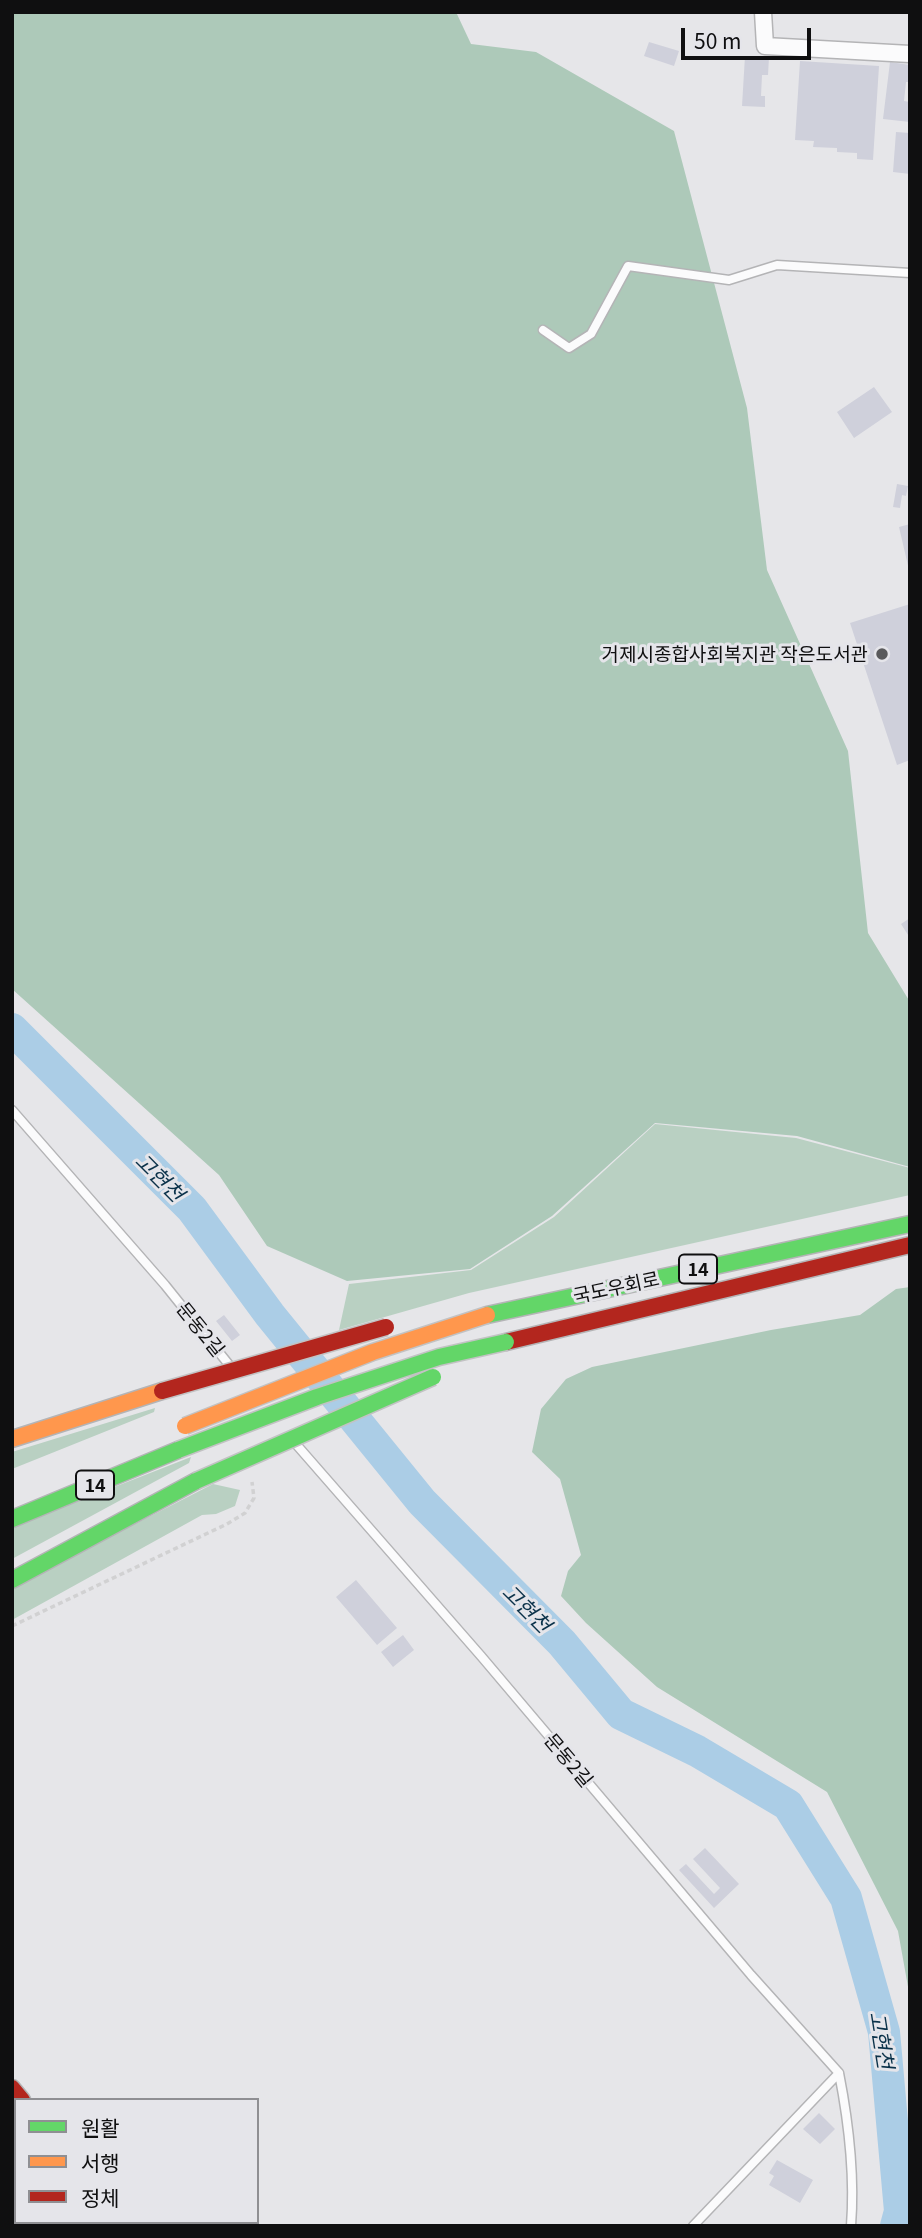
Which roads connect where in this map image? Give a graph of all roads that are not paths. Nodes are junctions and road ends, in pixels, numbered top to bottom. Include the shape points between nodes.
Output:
1 (764, 12) edge
2 (910, 54) edge
3 (910, 274) edge
4 (543, 330) dead end
5 (12, 1110) edge
6 (910, 1224) edge
7 (910, 1245) edge
8 (487, 1315) junction
9 (506, 1342) junction
10 (241, 1379) dead end
11 (250, 1390) dead end
12 (277, 1421) dead end
13 (286, 1432) dead end
14 (166, 1434) dead end
15 (12, 1439) edge
16 (12, 1519) edge
17 (12, 1580) edge
18 (839, 2073) junction
19 (693, 2226) edge
20 (851, 2226) edge

1 - 2 street via 765,46
3 - 4 lane via 777,265 729,280 628,266 591,334 569,348
5 - 10 lane, 문동2길
6 - 8 main road, 국도우회로 / 14
7 - 9 main road, 국도우회로 / 14
8 - 14 main road, 14, bridge via 341,1363
8 - 15 main road, bridge via 409,1322 162,1391
9 - 16 main road, 14, bridge via 439,1357 329,1393
9 - 17 main road, bridge via 196,1481
11 - 12 lane
13 - 18 lane, 문동2길
18 - 19 lane
18 - 20 lane via 848,2120

